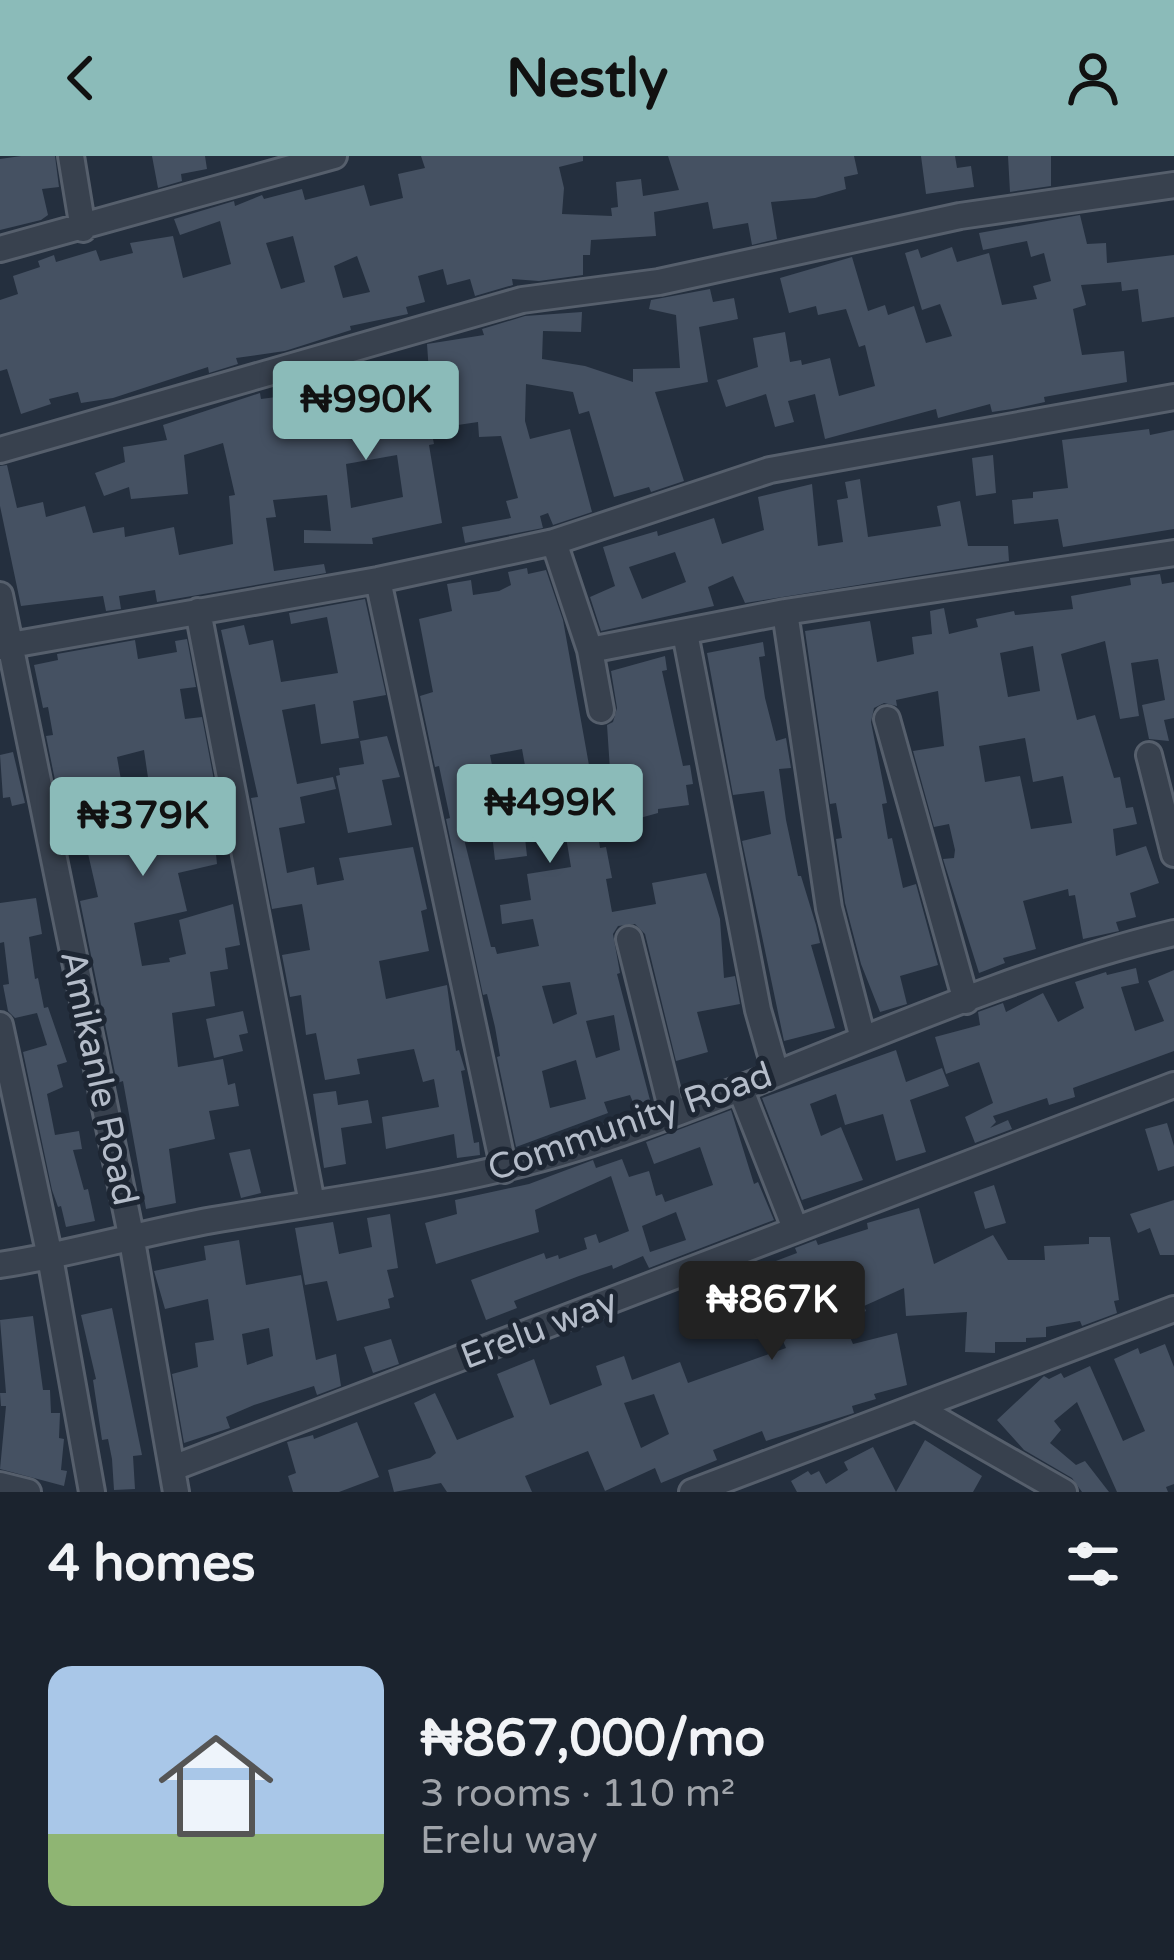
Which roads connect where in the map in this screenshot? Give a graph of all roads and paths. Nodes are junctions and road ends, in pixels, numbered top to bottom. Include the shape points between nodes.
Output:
1 (71, 156) edge
2 (334, 156) edge
3 (292, 162) edge
4 (1174, 185) edge
5 (83, 229) junction
6 (0, 249) edge
7 (1174, 397) edge
8 (0, 450) edge
9 (554, 542) junction
10 (1174, 553) edge
11 (378, 580) junction
12 (0, 595) edge
13 (198, 611) junction
14 (785, 612) junction
15 (685, 633) junction
16 (5, 645) edge
17 (590, 650) junction
18 (601, 710) dead end
19 (887, 719) dead end
20 (1149, 755) dead end
21 (1174, 854) edge
22 (1174, 933) edge
23 (629, 939) dead end
24 (966, 1001) junction
25 (0, 1025) edge
26 (863, 1039) junction
27 (776, 1073) junction
28 (1174, 1084) edge
29 (740, 1088) junction
30 (672, 1112) junction
31 (504, 1170) junction
32 (312, 1203) junction
33 (796, 1228) junction
34 (130, 1234) junction
35 (50, 1257) junction
36 (0, 1265) edge
37 (1174, 1310) edge
38 (916, 1408) junction
39 (174, 1480) edge
40 (0, 1485) edge
41 (28, 1492) edge
42 (92, 1492) edge
43 (692, 1492) edge
44 (1064, 1492) edge

1 - 5 street
2 - 3 street
3 - 5 street
4 - 8 street via 960,216 658,282 522,300
5 - 6 street
7 - 9 street via 770,470
9 - 11 street
9 - 17 street
10 - 14 street
11 - 13 street
11 - 31 street
12 - 16 street, Amikanle Road
13 - 16 street
13 - 32 street
14 - 15 street
14 - 26 street via 829,908
15 - 17 street
15 - 27 street
16 - 34 street, Amikanle Road
17 - 18 street
19 - 24 street
20 - 21 street
22 - 24 street, Community Road
23 - 30 street
24 - 26 street, Community Road
25 - 35 street
26 - 27 street, Community Road
27 - 29 street, Community Road
28 - 33 street, Erelu way
29 - 30 street, Community Road
29 - 33 street
30 - 31 street, Community Road
31 - 32 street, Community Road
32 - 34 street, Community Road
33 - 39 street, Erelu way
34 - 35 street, Community Road
34 - 39 street, Amikanle Road
35 - 36 street, Community Road
35 - 42 street
37 - 38 street
38 - 43 street
38 - 44 street
40 - 41 street

